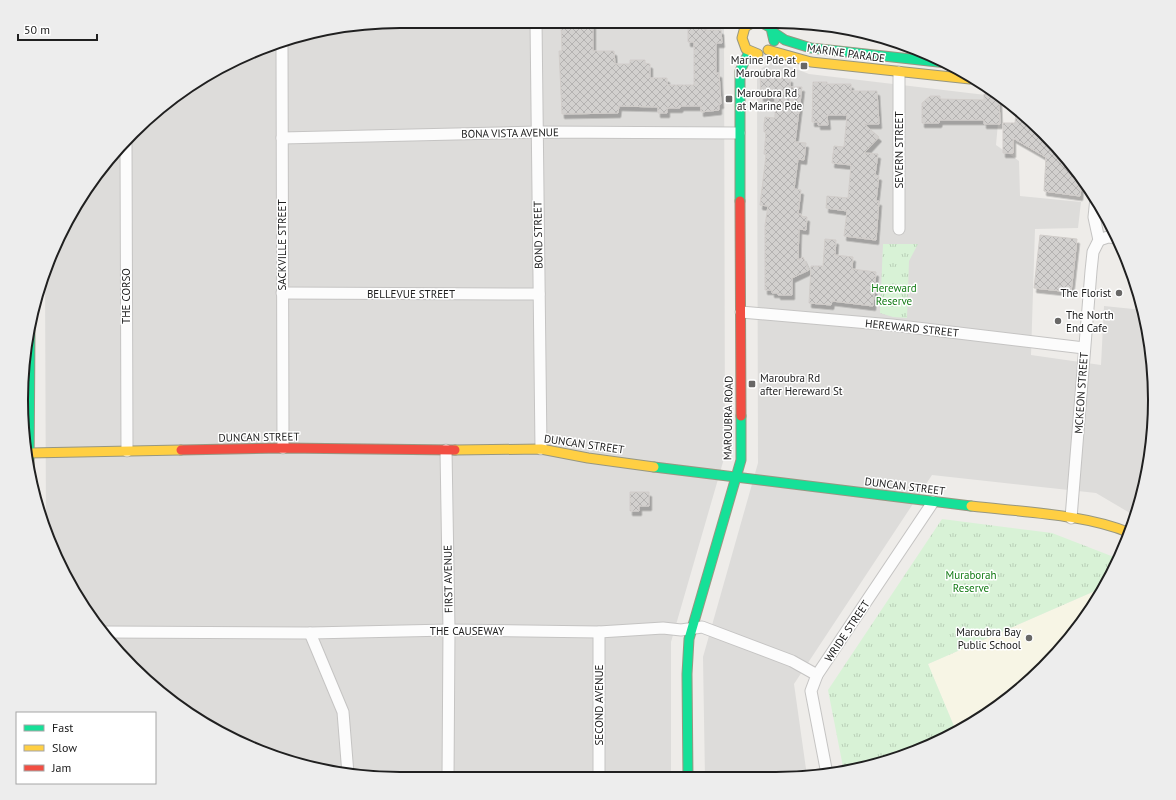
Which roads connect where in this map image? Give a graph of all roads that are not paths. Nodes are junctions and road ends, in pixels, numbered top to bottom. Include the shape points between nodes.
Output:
1 (536, 28) edge
2 (747, 28) edge
3 (770, 28) edge
4 (773, 32) junction
5 (282, 47) edge
6 (768, 50) junction
7 (749, 52) junction
8 (927, 60) edge
9 (899, 72) junction
10 (962, 78) edge
11 (538, 132) junction
12 (739, 133) junction
13 (282, 138) junction
14 (126, 149) edge
15 (1095, 208) edge
16 (899, 229) dead end
17 (1111, 237) edge
18 (1099, 240) junction
19 (282, 293) junction
20 (539, 294) junction
21 (741, 312) junction
22 (1084, 348) junction
23 (29, 376) edge
24 (28, 408) edge
25 (283, 448) junction
26 (540, 449) junction
27 (446, 450) junction
28 (127, 451) junction
29 (32, 453) edge
30 (736, 478) junction
31 (933, 502) junction
32 (1071, 518) junction
33 (1124, 531) edge
34 (691, 629) junction
35 (449, 630) junction
36 (110, 632) edge
37 (599, 632) junction
38 (310, 633) junction
39 (817, 675) junction
40 (348, 768) edge
41 (826, 769) edge
42 (448, 772) edge
43 (599, 772) edge
44 (688, 772) edge

1 - 11 street, BOND STREET
2 - 7 street via 741,38
3 - 4 street
4 - 6 street via 774,42
4 - 8 street, MARINE PARADE via 785,40 811,48
5 - 13 street, SACKVILLE STREET
6 - 7 street via 759,54
6 - 9 street, MARINE PARADE via 811,62
7 - 12 street, MAROUBRA ROAD via 740,71
9 - 10 street, MARINE PARADE
9 - 16 street, SEVERN STREET
11 - 12 street, BONA VISTA AVENUE
11 - 13 street, BONA VISTA AVENUE
11 - 20 street, BOND STREET
12 - 21 street, MAROUBRA ROAD
13 - 19 street, SACKVILLE STREET
14 - 28 street, THE CORSO
15 - 18 street
17 - 18 street
18 - 22 street, MCKEON STREET via 1093,252
19 - 20 street, BELLEVUE STREET
19 - 25 street, SACKVILLE STREET
20 - 26 street, BOND STREET
21 - 22 street, HEREWARD STREET via 892,325
21 - 30 street, MAROUBRA ROAD via 741,460
22 - 32 street, MCKEON STREET
23 - 24 street
25 - 27 street, DUNCAN STREET
25 - 28 street, DUNCAN STREET
26 - 27 street, DUNCAN STREET
26 - 30 street, DUNCAN STREET
27 - 35 street, FIRST AVENUE
28 - 29 street, DUNCAN STREET
30 - 31 street, DUNCAN STREET
30 - 34 street, MAROUBRA ROAD
31 - 32 street, DUNCAN STREET
31 - 39 street, WRIDE STREET
32 - 33 street, DUNCAN STREET via 1098,522
34 - 37 street, THE CAUSEWAY
34 - 39 street, THE CAUSEWAY via 702,627 792,661
34 - 44 street, MAROUBRA ROAD via 687,674
35 - 37 street, THE CAUSEWAY
35 - 38 street, THE CAUSEWAY
35 - 42 street, FIRST AVENUE
36 - 38 street, THE CAUSEWAY
37 - 43 street, SECOND AVENUE
38 - 40 street via 343,712
39 - 41 street, WRIDE STREET via 811,691

